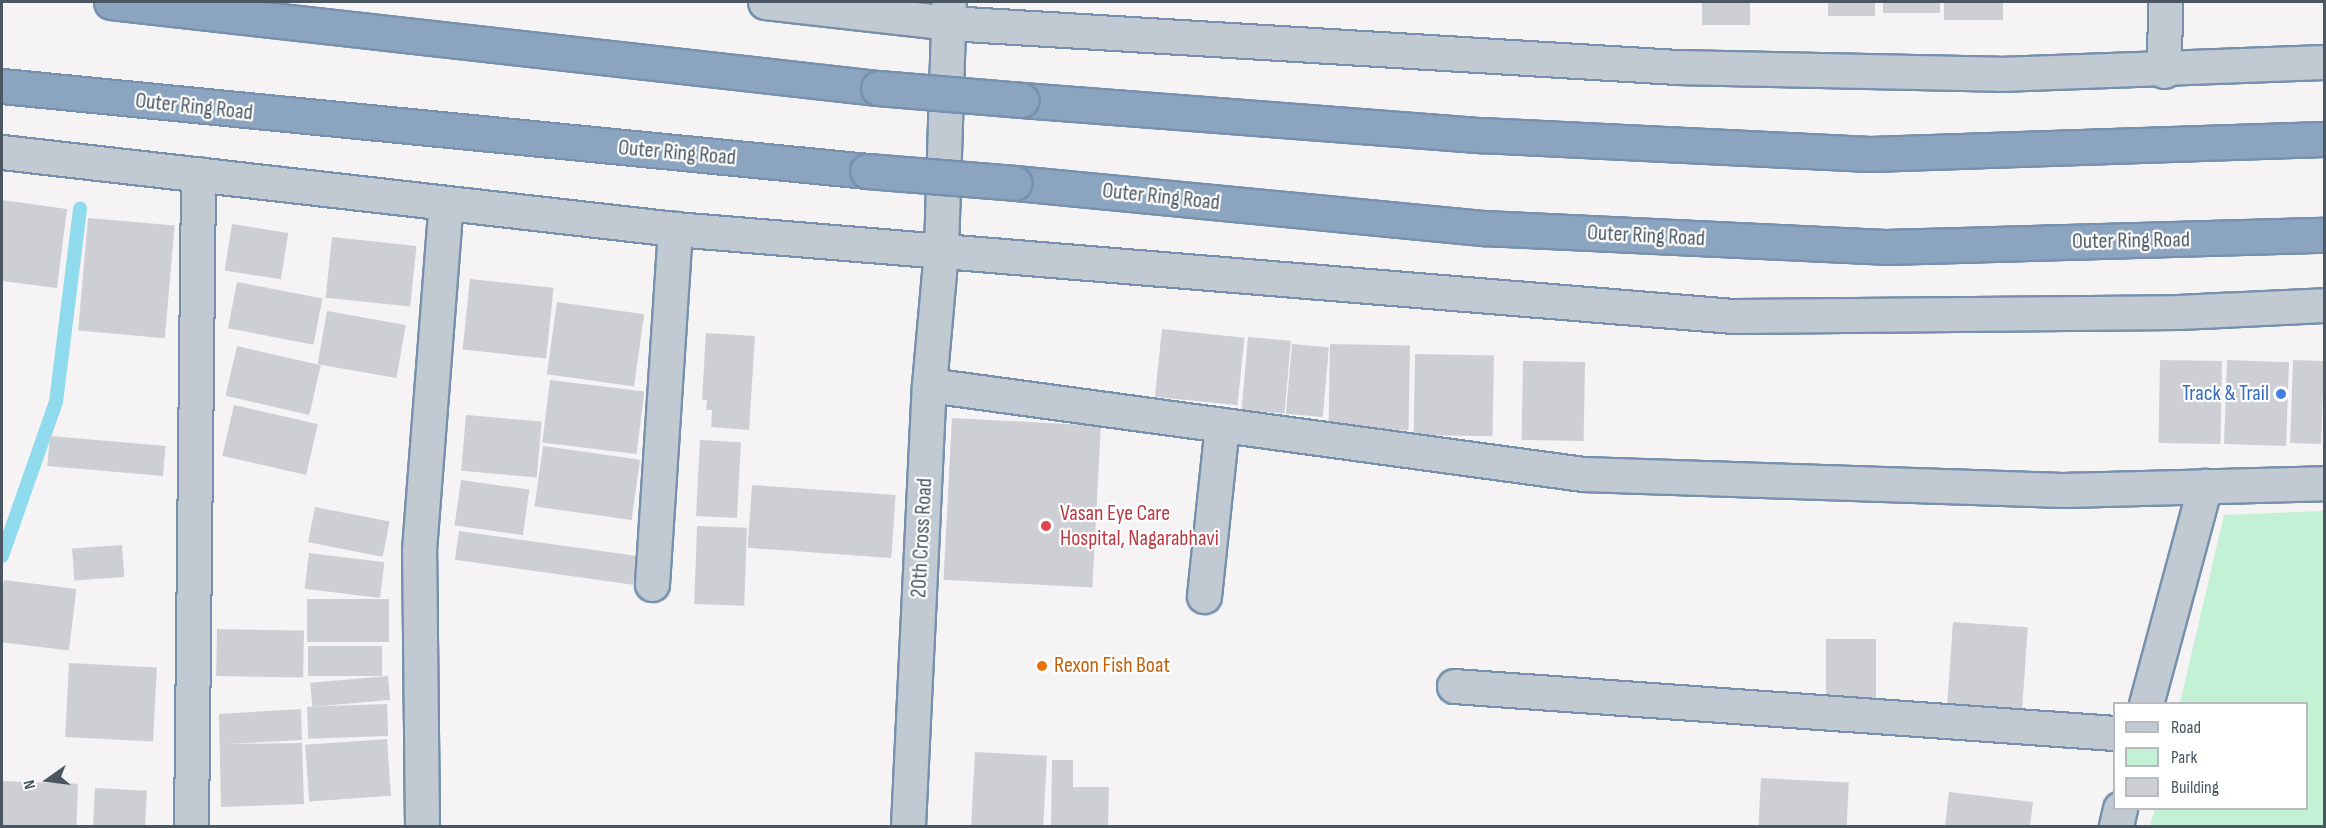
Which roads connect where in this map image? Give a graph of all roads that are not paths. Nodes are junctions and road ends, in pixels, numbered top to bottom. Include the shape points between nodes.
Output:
1 (111, 2) edge
2 (765, 2) edge
3 (2165, 2) edge
4 (949, 12) edge
5 (2325, 62) edge
6 (2164, 71) junction
7 (2, 86) edge
8 (2325, 140) edge
9 (2, 152) edge
10 (198, 174) junction
11 (446, 203) junction
12 (675, 229) junction
13 (2325, 235) edge
14 (941, 250) junction
15 (2325, 305) edge
16 (929, 385) junction
17 (1222, 425) junction
18 (2325, 483) edge
19 (2205, 486) junction
20 (652, 584) dead end
21 (1204, 596) dead end
22 (1454, 686) dead end
23 (2147, 702) edge
24 (2113, 733) edge
25 (2120, 810) edge
26 (191, 826) edge
27 (422, 826) edge
28 (908, 826) edge
29 (2116, 826) edge

1 - 8 highway, bridge via 878,88 1481,135 1870,154
2 - 4 street
3 - 6 street
4 - 6 street via 1676,67 1999,74
4 - 14 street, 20th Cross Road
5 - 6 street
7 - 13 highway, Outer Ring Road, bridge via 1484,228 1885,247
9 - 10 street
10 - 11 street
10 - 26 street
11 - 12 street
11 - 27 street via 419,550
12 - 14 street
12 - 20 street
14 - 15 street via 1734,316
14 - 16 street, 20th Cross Road
16 - 17 street
16 - 28 street, 20th Cross Road
17 - 19 street via 1583,474 2063,490
17 - 21 street
18 - 19 street
19 - 23 street
22 - 24 street
25 - 29 street

